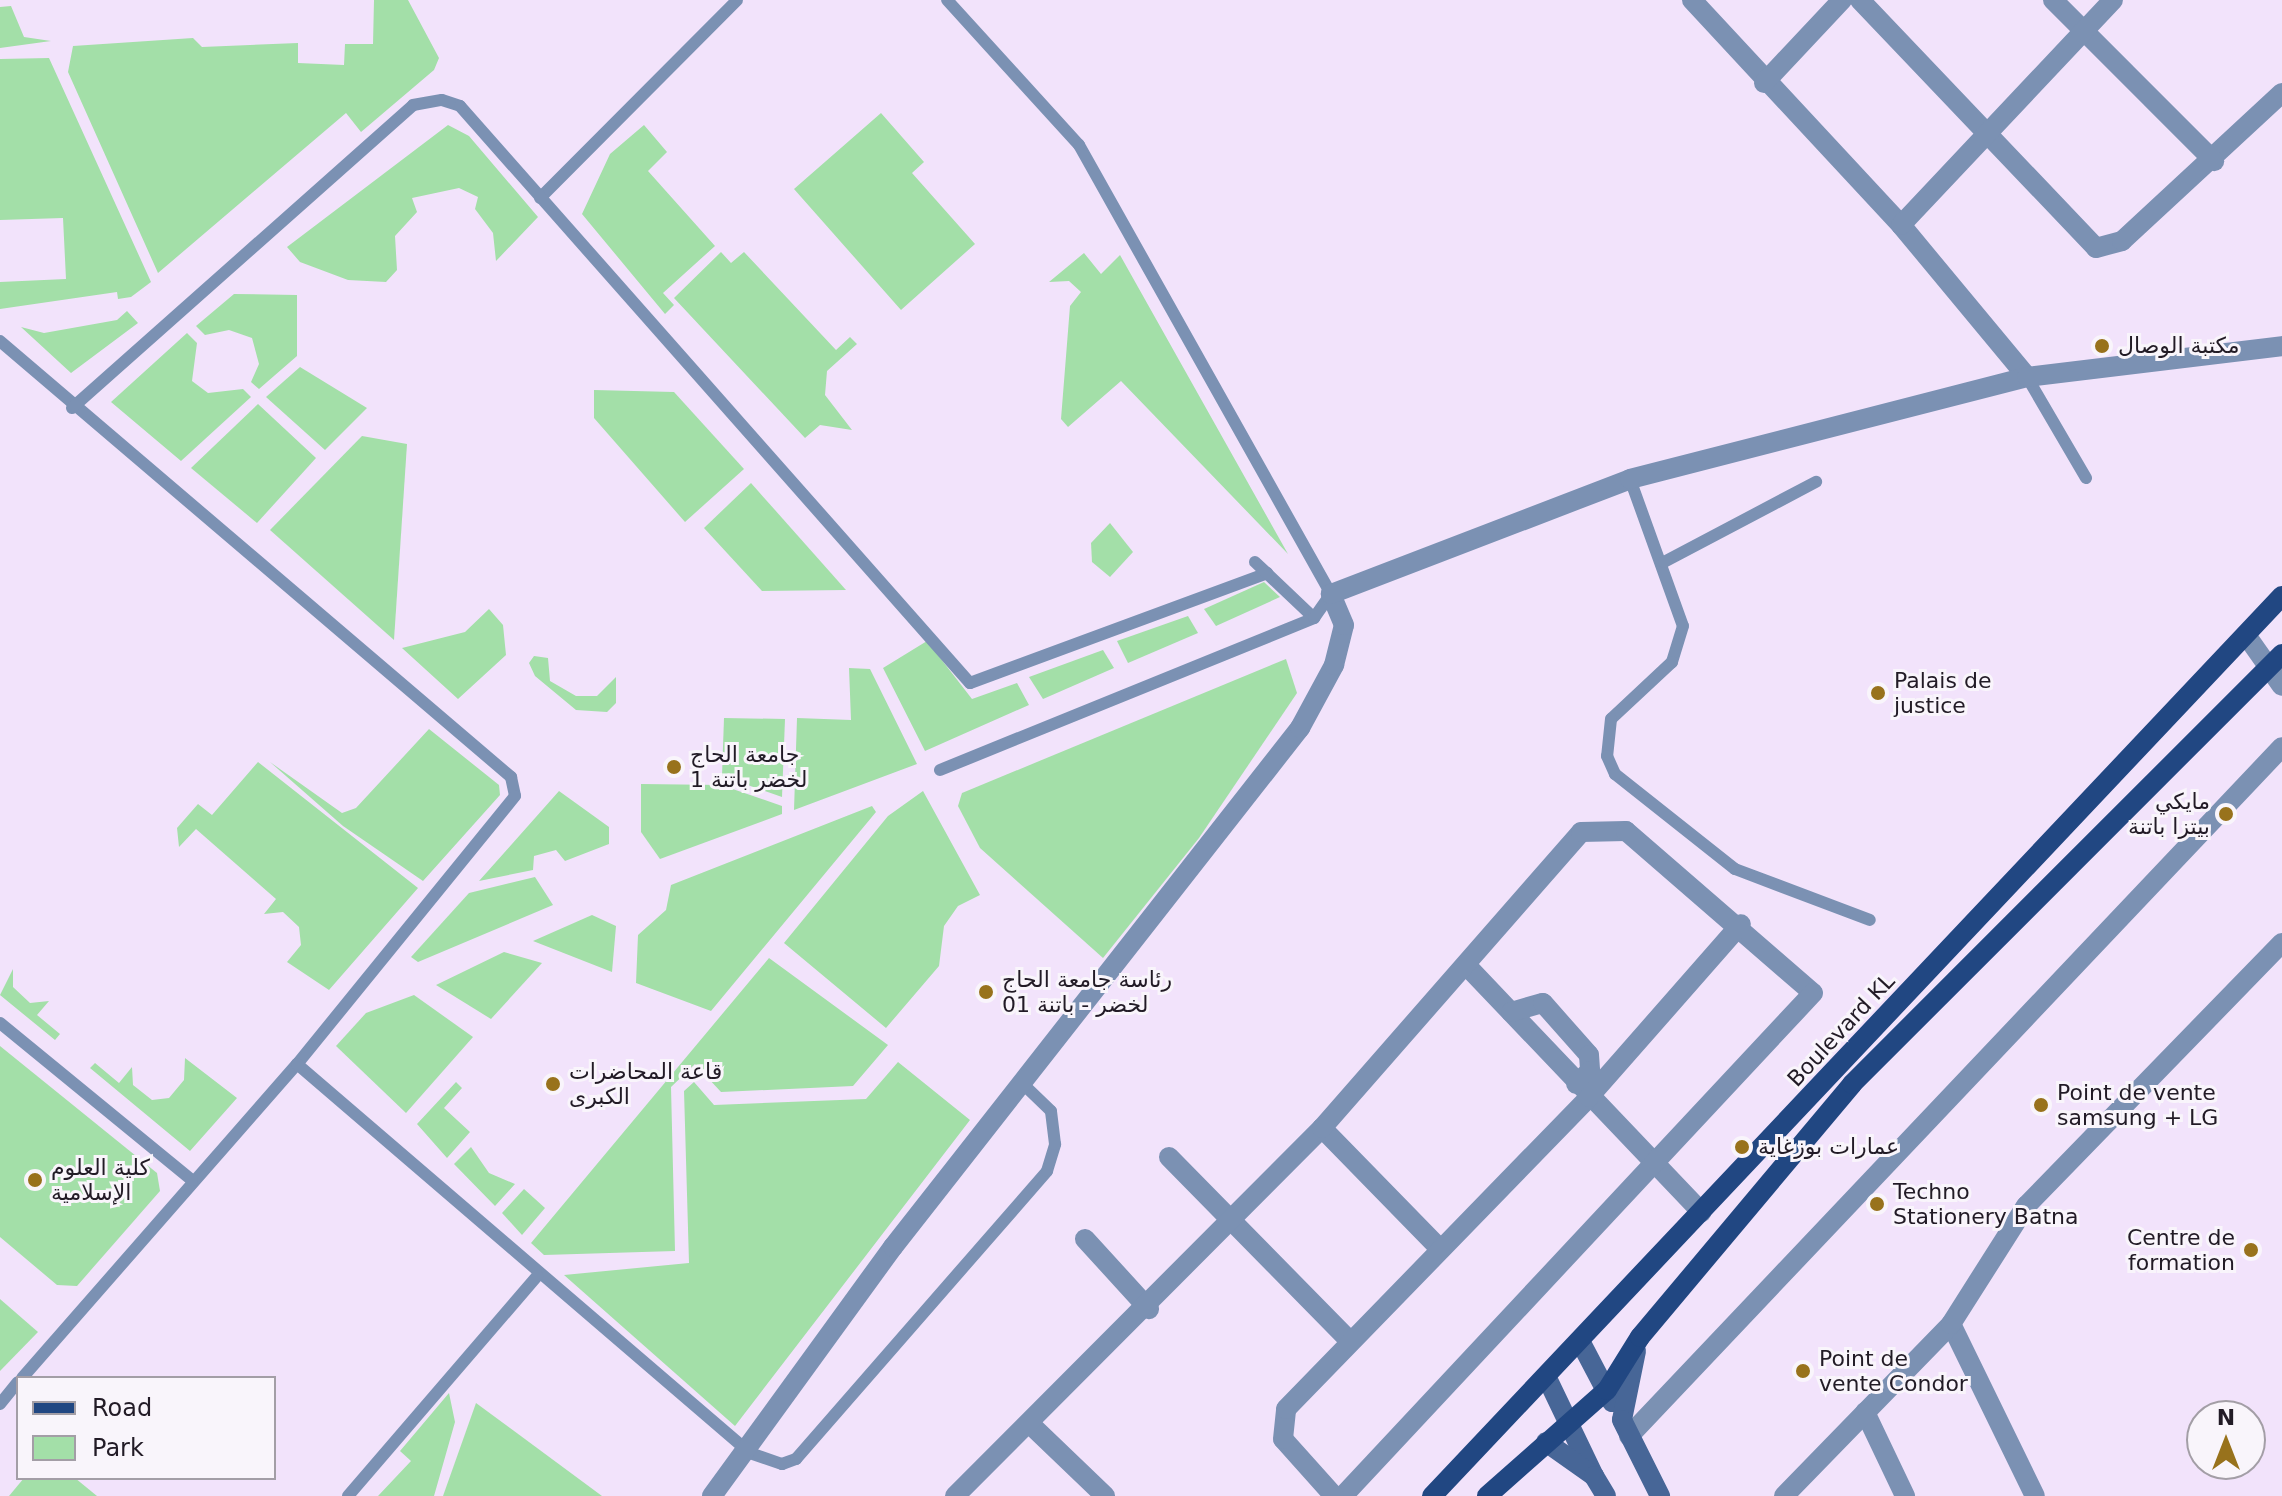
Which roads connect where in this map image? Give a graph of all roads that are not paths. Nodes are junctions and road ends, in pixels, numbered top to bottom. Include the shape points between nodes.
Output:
1 (737, 0) edge
2 (947, 0) edge
3 (1692, 0) edge
4 (1860, 0) edge
5 (2053, 0) edge
6 (2113, 0) edge
7 (1834, 3) edge
8 (2084, 29) junction
9 (1764, 83) junction
10 (2282, 93) edge
11 (1981, 134) junction
12 (2214, 161) junction
13 (540, 198) junction
14 (1901, 225) junction
15 (0, 341) edge
16 (2282, 346) edge
17 (2027, 377) junction
18 (72, 408) junction
19 (2086, 478) dead end
20 (1630, 479) junction
21 (1816, 482) dead end
22 (1255, 562) dead end
23 (1664, 562) junction
24 (1267, 573) junction
25 (1331, 594) junction
26 (2282, 596) edge
27 (1314, 618) junction
28 (2246, 635) junction
29 (2276, 660) edge
30 (2282, 686) edge
31 (2282, 747) edge
32 (940, 770) dead end
33 (1870, 920) dead end
34 (1741, 924) junction
35 (2282, 943) edge
36 (1467, 966) junction
37 (1511, 1012) junction
38 (0, 1023) edge
39 (297, 1064) junction
40 (1022, 1083) junction
41 (1583, 1090) junction
42 (1322, 1128) junction
43 (1169, 1157) dead end
44 (1651, 1166) junction
45 (192, 1180) junction
46 (1701, 1212) junction
47 (1232, 1224) junction
48 (1085, 1239) dead end
49 (1438, 1247) junction
50 (537, 1276) junction
51 (1149, 1309) junction
52 (1951, 1324) junction
53 (1640, 1337) junction
54 (1350, 1341) junction
55 (1580, 1341) junction
56 (23, 1376) edge
57 (1546, 1376) junction
58 (16, 1385) edge
59 (1607, 1390) junction
60 (0, 1404) edge
61 (1865, 1412) junction
62 (1030, 1424) junction
63 (1570, 1424) junction
64 (1625, 1428) junction
65 (1546, 1442) junction
66 (750, 1453) junction
67 (1594, 1476) junction
68 (348, 1496) edge
69 (712, 1496) edge
70 (955, 1496) edge
71 (1105, 1496) edge
72 (1334, 1496) edge
73 (1343, 1496) edge
74 (1432, 1496) edge
75 (1487, 1496) edge
76 (1606, 1496) edge
77 (1660, 1496) edge
78 (1784, 1496) edge
79 (1905, 1496) edge
80 (2035, 1496) edge

1 - 13 lane
2 - 25 lane via 1079,145
3 - 9 street
4 - 11 street
5 - 8 street
6 - 8 street
7 - 9 street
8 - 11 street
8 - 12 street
9 - 14 street
10 - 12 street
11 - 12 street via 2096,248 2122,241
11 - 14 street
13 - 18 lane via 460,106 426,99 413,105
13 - 24 lane via 970,683
14 - 17 street
15 - 18 lane
16 - 17 street
17 - 19 lane
17 - 20 street
18 - 39 lane via 515,787 513,804
20 - 23 lane
20 - 25 street
21 - 23 lane
22 - 24 lane
23 - 33 lane via 1681,641 1672,662 1611,719 1607,756 1615,774 1735,869
24 - 27 lane
25 - 27 lane
25 - 40 street via 1344,625 1334,665 1300,728
26 - 28 main road, Boulevard KL
27 - 32 lane
28 - 29 street
28 - 46 main road, Boulevard KL
29 - 30 street
29 - 53 main road, Boulevard KL via 1852,1084
31 - 64 street
34 - 36 street via 1626,831 1595,828 1581,832
34 - 41 street
34 - 44 street via 1813,993
35 - 52 street via 2026,1206
36 - 37 street
36 - 42 street
37 - 41 street
37 - 41 street via 1543,1003 1589,1055
38 - 45 lane
39 - 45 lane
39 - 50 lane
40 - 66 street via 893,1247
40 - 66 lane via 1051,1111 1055,1144 1047,1171 796,1459 769,1463
41 - 44 street
41 - 49 street
42 - 47 street
42 - 49 street
43 - 47 street
44 - 46 street
44 - 73 street
45 - 56 lane
46 - 55 main road, Boulevard KL
47 - 51 street
47 - 54 street
48 - 51 street
49 - 54 street
50 - 66 lane
50 - 68 lane
51 - 62 street
52 - 61 street
52 - 80 street
53 - 59 main road, Boulevard KL
53 - 64 main road
54 - 72 street via 1286,1409 1283,1426 1283,1439
55 - 57 main road, Boulevard KL
55 - 59 main road
57 - 63 main road
57 - 74 main road, Boulevard KL
58 - 60 lane
59 - 63 main road, Boulevard KL
59 - 64 main road
61 - 78 street
61 - 79 street
62 - 70 street
62 - 71 street
63 - 65 main road, Boulevard KL
63 - 67 main road
64 - 77 main road
65 - 67 main road
65 - 75 main road, Boulevard KL
66 - 69 street
67 - 76 main road

